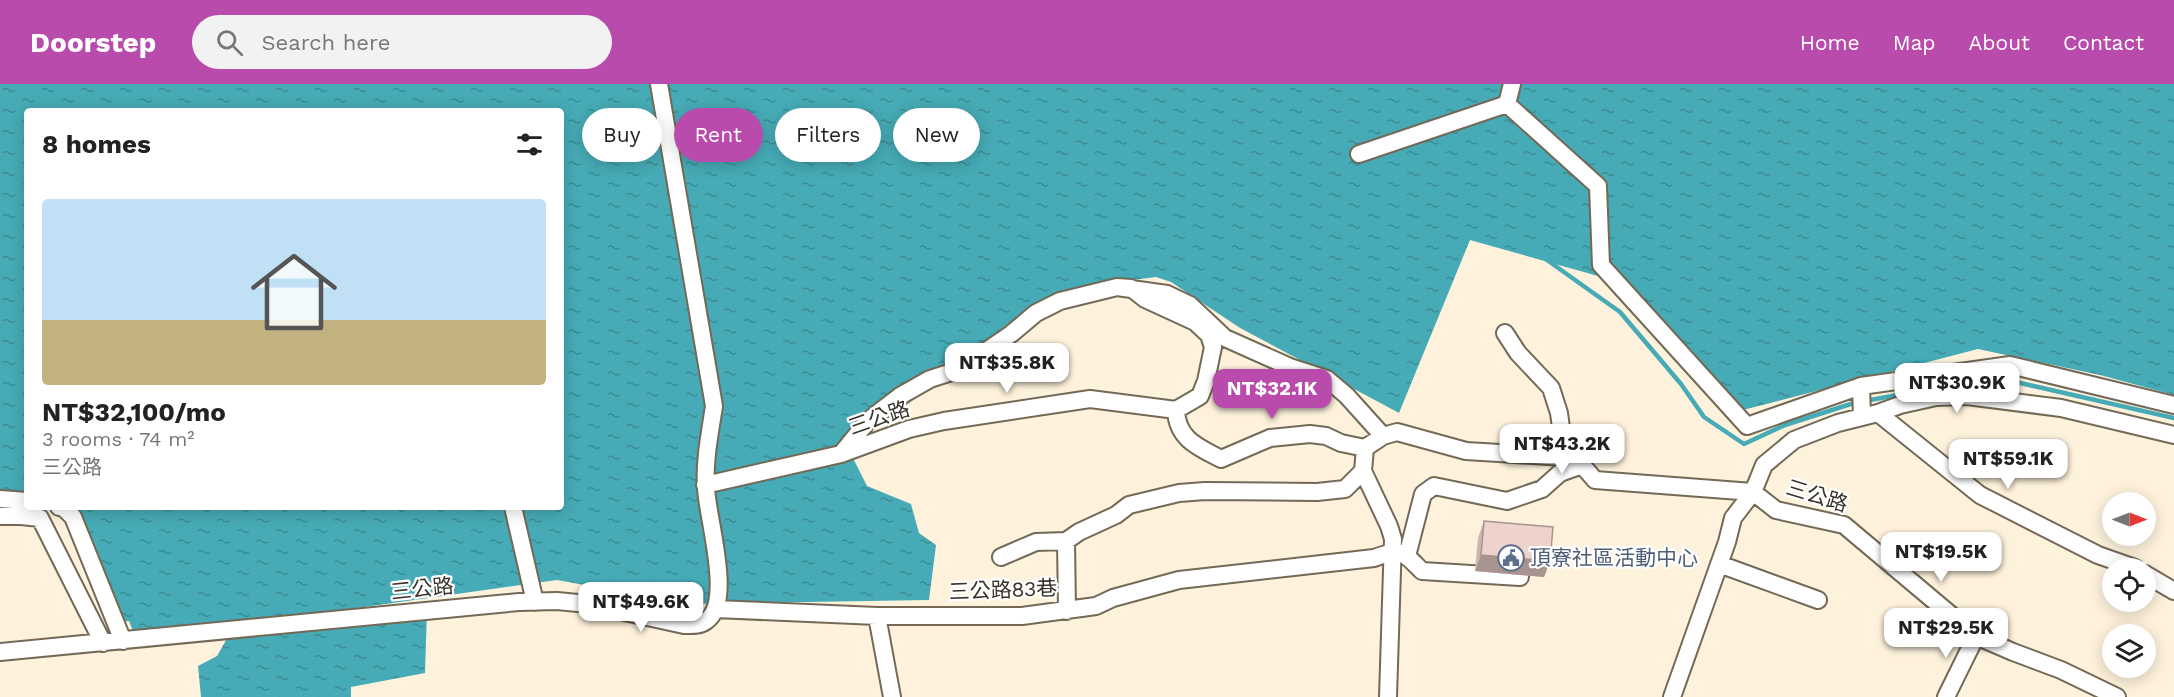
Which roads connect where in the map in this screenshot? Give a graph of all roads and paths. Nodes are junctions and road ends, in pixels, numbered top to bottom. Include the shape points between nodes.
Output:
1 (659, 84) edge
2 (1512, 84) edge
3 (1507, 104) junction
4 (1359, 154) dead end
5 (1117, 287) junction
6 (1505, 333) dead end
7 (1861, 386) junction
8 (2174, 405) edge
9 (1176, 410) junction
10 (1870, 415) junction
11 (2174, 435) edge
12 (1383, 436) junction
13 (1365, 448) junction
14 (841, 454) junction
15 (1565, 457) junction
16 (1582, 465) junction
17 (1364, 471) junction
18 (705, 485) junction
19 (1753, 492) junction
20 (0, 499) edge
21 (24, 500) edge
22 (57, 510) edge
23 (66, 510) edge
24 (514, 510) edge
25 (0, 516) edge
26 (40, 518) junction
27 (1066, 541) junction
28 (1400, 554) junction
29 (1001, 557) dead end
30 (2107, 558) edge
31 (1719, 564) junction
32 (1520, 577) dead end
33 (2156, 580) edge
34 (2174, 591) edge
35 (1818, 600) dead end
36 (536, 602) junction
37 (715, 609) junction
38 (1067, 611) junction
39 (877, 616) junction
40 (1976, 636) junction
41 (123, 641) junction
42 (103, 643) junction
43 (0, 652) edge
44 (892, 697) edge
45 (1388, 697) edge
46 (1672, 697) edge
47 (1946, 697) edge
48 (2118, 697) edge

1 - 18 street via 714,406
2 - 3 street
3 - 4 street
3 - 7 street via 1598,186 1601,265 1747,426
5 - 9 street via 1131,288 1145,299 1195,322 1213,341 1204,389 1200,396
5 - 12 street via 1167,294 1190,305 1225,338 1327,379
5 - 14 street via 1060,302 1036,313 958,370 930,380 891,402 868,421
6 - 15 street via 1551,388
7 - 8 street via 2010,365
7 - 10 street
9 - 13 street via 1176,424 1191,443 1221,459 1270,438 1310,434
9 - 14 street, 三公路 via 1081,400 944,421 909,429
10 - 11 street via 1936,397 1967,396 2061,408
10 - 19 street via 1794,440 1764,465
10 - 30 street via 1980,495
12 - 13 street
12 - 15 street, 三公路 via 1397,432 1466,451
13 - 17 street
14 - 18 street, 三公路
15 - 16 street, 三公路
16 - 19 street, 三公路 via 1595,480
16 - 28 street via 1560,473 1542,489 1507,501 1434,486 1423,494
17 - 27 street via 1345,489 1179,493 1129,505
17 - 28 street
18 - 37 street via 718,564 720,590
19 - 31 street via 1733,518
19 - 40 street, 三公路 via 1776,510 1844,525
20 - 21 street
22 - 26 street
23 - 41 street via 73,517
24 - 36 street
25 - 26 street
26 - 42 street
27 - 29 street via 1036,542
27 - 38 street
28 - 32 street via 1422,572
28 - 38 street, 三公路83巷 via 1179,580
28 - 45 street
31 - 35 street
31 - 46 street
33 - 34 street
36 - 37 street, 三公路 via 588,604 684,625 699,625
36 - 41 street, 三公路
37 - 39 street, 三公路83巷
38 - 39 street, 三公路83巷 via 1022,616
39 - 44 street
40 - 47 street
40 - 48 street, 三公路
41 - 42 street, 三公路
42 - 43 street, 三公路

